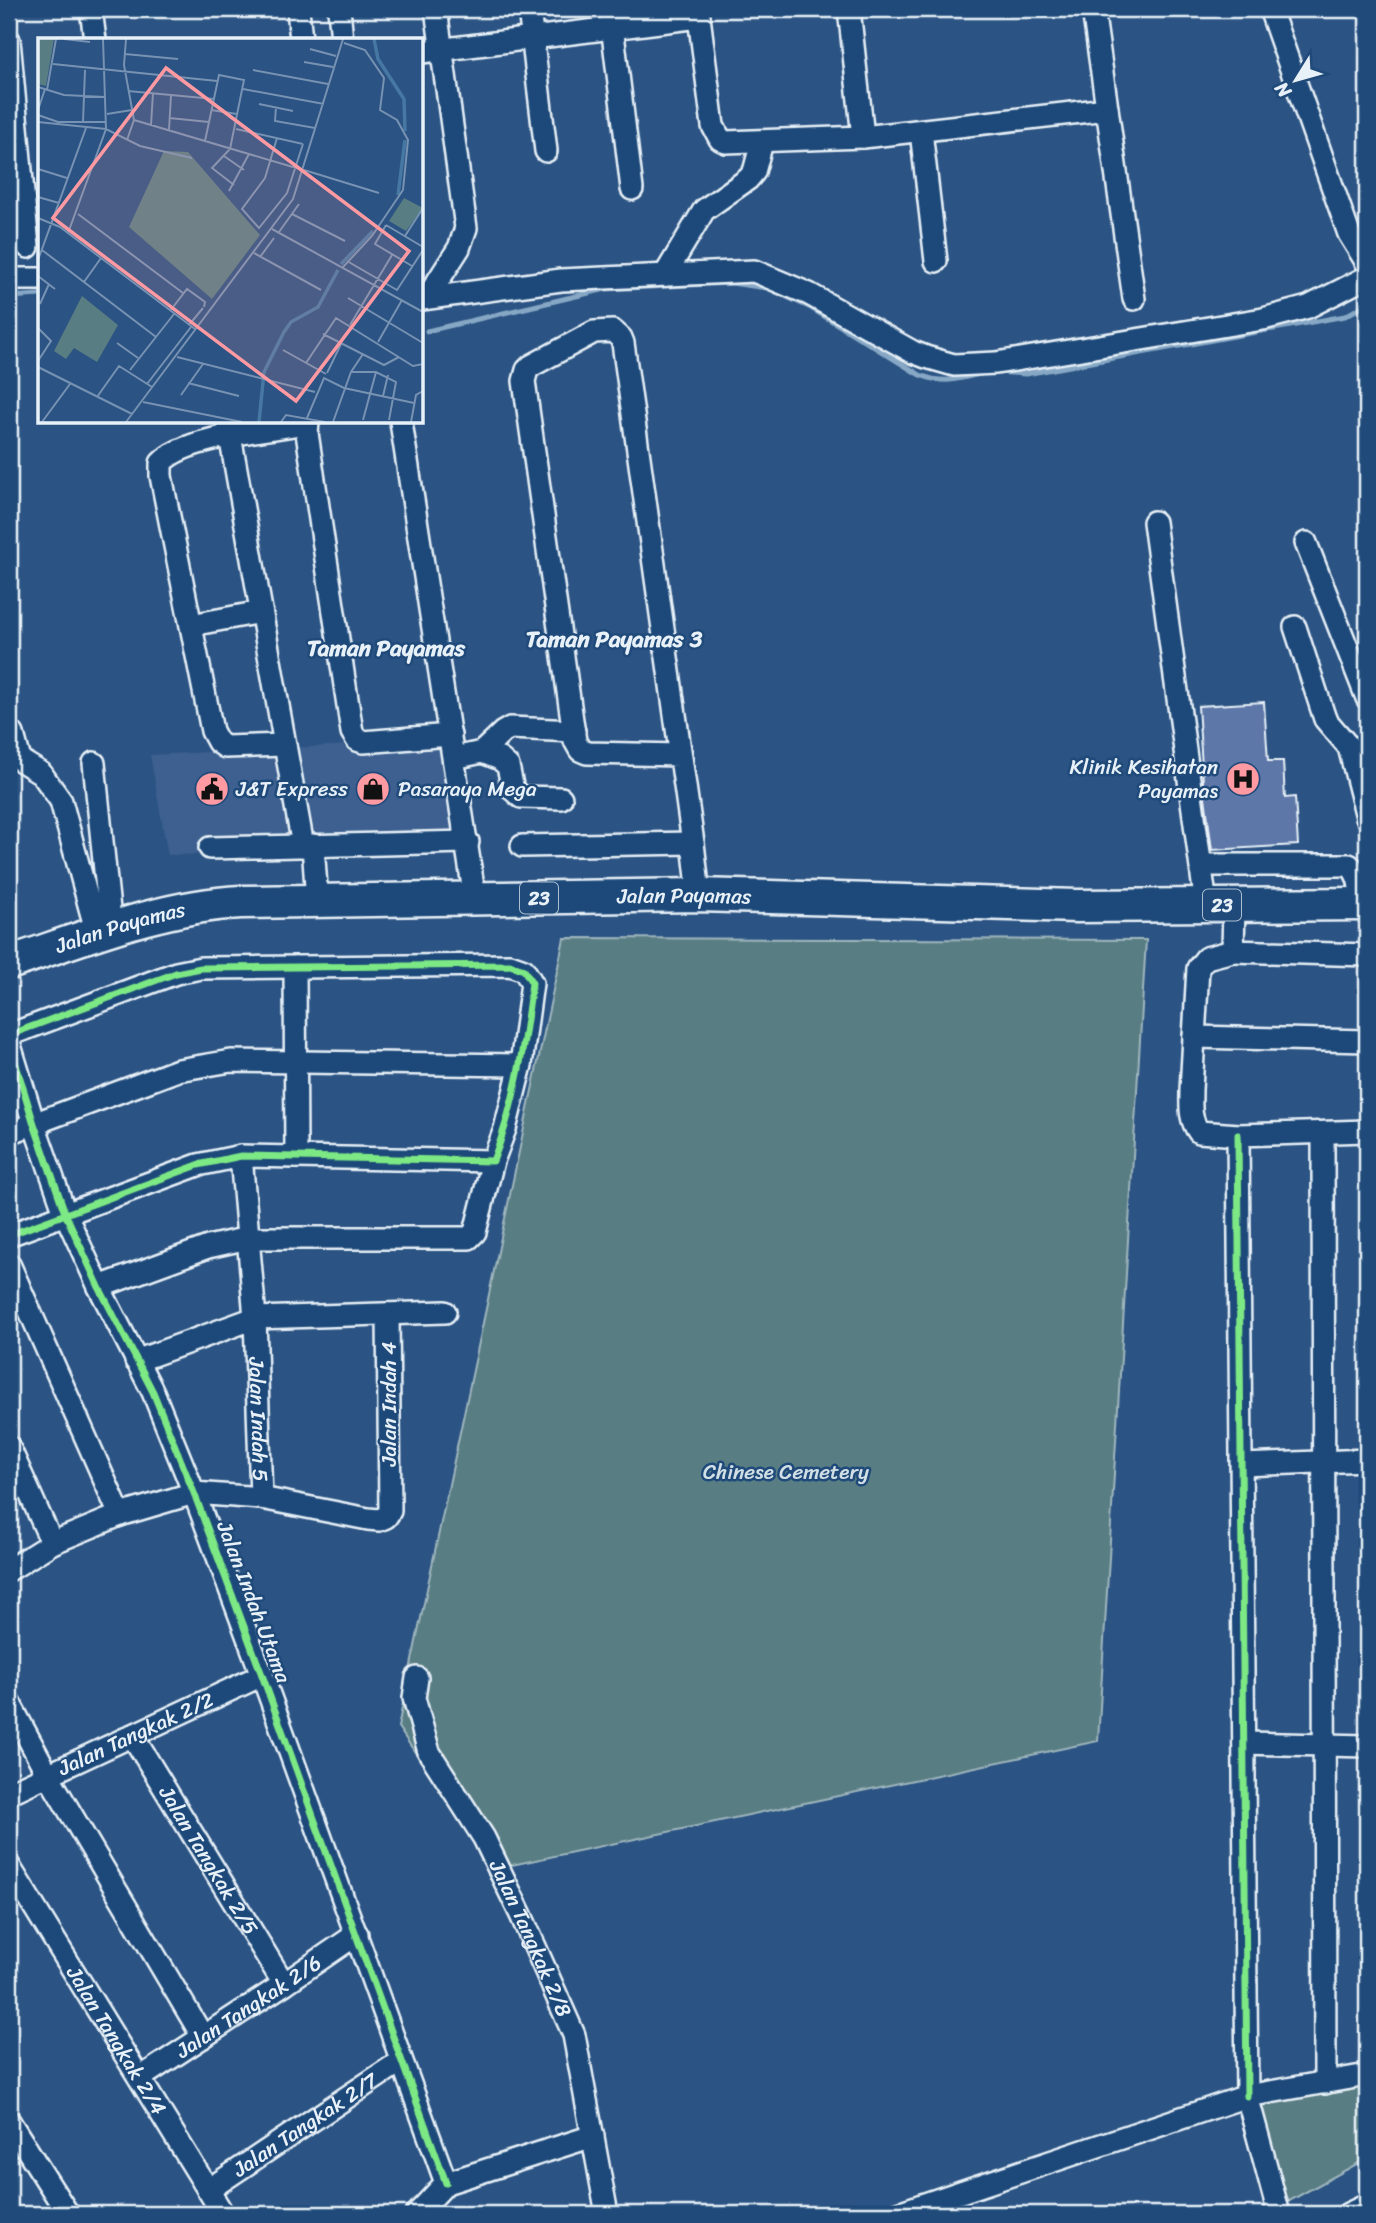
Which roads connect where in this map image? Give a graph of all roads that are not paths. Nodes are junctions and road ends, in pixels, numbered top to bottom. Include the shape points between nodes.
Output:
1 (91, 9) edge
2 (298, 9) edge
3 (339, 9) edge
4 (436, 9) edge
5 (529, 9) edge
6 (849, 9) edge
7 (1093, 9) edge
8 (1270, 9) edge
9 (699, 13) edge
10 (611, 19) edge
11 (95, 38) edge
12 (301, 38) edge
13 (342, 38) edge
14 (532, 39) junction
15 (9, 40) edge
16 (432, 51) edge
17 (1107, 109) junction
18 (921, 131) junction
19 (863, 137) junction
20 (762, 142) junction
21 (546, 151) dead end
22 (632, 189) dead end
23 (26, 247) edge
24 (936, 261) dead end
25 (1367, 263) edge
26 (665, 275) junction
27 (1367, 277) edge
28 (9, 279) edge
29 (38, 279) edge
30 (424, 298) edge
31 (1134, 299) dead end
32 (285, 424) edge
33 (307, 424) edge
34 (401, 424) edge
35 (229, 429) edge
36 (1154, 522) dead end
37 (1306, 543) dead end
38 (261, 612) junction
39 (191, 625) junction
40 (1295, 627) dead end
41 (1367, 698) edge
42 (574, 731) junction
43 (13, 734) dead end
44 (450, 735) junction
45 (285, 745) junction
46 (482, 752) junction
47 (680, 755) junction
48 (454, 758) junction
49 (94, 763) dead end
50 (561, 798) dead end
51 (1367, 817) edge
52 (468, 842) junction
53 (693, 843) junction
54 (308, 846) junction
55 (522, 846) dead end
56 (210, 848) dead end
57 (1201, 865) junction
58 (699, 895) junction
59 (475, 899) junction
60 (317, 901) junction
61 (1365, 904) edge
62 (1220, 905) junction
63 (104, 932) junction
64 (1233, 951) junction
65 (1367, 955) edge
66 (9, 963) edge
67 (295, 967) junction
68 (9, 1035) edge
69 (1194, 1037) junction
70 (1367, 1041) edge
71 (9, 1042) edge
72 (296, 1062) junction
73 (521, 1065) junction
74 (34, 1124) junction
75 (1367, 1131) edge
76 (9, 1133) edge
77 (1323, 1133) junction
78 (1238, 1135) junction
79 (242, 1156) junction
80 (296, 1157) junction
81 (493, 1161) junction
82 (65, 1213) junction
83 (9, 1235) edge
84 (248, 1238) junction
85 (9, 1264) edge
86 (99, 1287) junction
87 (445, 1312) dead end
88 (388, 1314) junction
89 (255, 1318) junction
90 (136, 1361) junction
91 (9, 1447) edge
92 (1367, 1460) edge
93 (1324, 1462) junction
94 (1242, 1465) junction
95 (194, 1493) junction
96 (261, 1498) junction
97 (120, 1515) junction
98 (52, 1543) junction
99 (9, 1570) edge
100 (262, 1675) junction
101 (417, 1678) dead end
102 (9, 1702) edge
103 (132, 1735) junction
104 (1244, 1743) junction
105 (1325, 1745) junction
106 (1367, 1746) edge
107 (48, 1775) junction
108 (9, 1793) edge
109 (9, 1866) edge
110 (357, 1934) junction
111 (284, 1984) junction
112 (203, 2038) junction
113 (401, 2061) junction
114 (1367, 2075) edge
115 (140, 2078) junction
116 (1325, 2083) junction
117 (1247, 2095) junction
118 (9, 2121) edge
119 (593, 2136) junction
120 (446, 2183) junction
121 (208, 2190) junction
122 (1367, 2206) edge
123 (68, 2214) edge
124 (223, 2214) edge
125 (417, 2214) edge
126 (607, 2214) edge
127 (895, 2214) edge
128 (1279, 2214) edge
129 (1348, 2214) edge

1 - 11 street
2 - 12 street
3 - 13 street
4 - 16 street
5 - 14 street
6 - 19 street
7 - 17 street
8 - 25 street via 1349,234
9 - 10 street
9 - 20 street via 715,133 726,142
10 - 14 street
10 - 22 street
14 - 16 street
14 - 21 street
15 - 23 street
16 - 30 street via 466,228 459,248
17 - 18 street
17 - 31 street
18 - 19 street
18 - 24 street
19 - 20 street
20 - 26 street via 754,172 704,210
26 - 27 street via 754,271 809,294 912,352 954,365 996,363 1263,319 1308,307
26 - 30 street via 561,280
28 - 29 street
32 - 35 street
33 - 44 street via 352,732 363,743
34 - 44 street
35 - 38 street
35 - 39 street via 174,451 161,463
36 - 57 street
37 - 41 street
38 - 39 street
38 - 45 street
39 - 45 street via 218,742 225,747
40 - 51 street via 1325,719 1349,747
42 - 46 street via 510,728
42 - 47 street via 578,746 587,753
42 - 47 street via 524,375 531,366 594,332 613,331 623,343
43 - 63 street via 20,760 41,773 62,804
44 - 48 street
45 - 54 street
46 - 48 street
46 - 50 street via 505,762 513,790 521,797
47 - 53 street
48 - 52 street
49 - 63 street
52 - 54 street
52 - 59 street
53 - 55 street
53 - 58 street
54 - 56 street
54 - 60 street
57 - 61 street via 1344,864 1356,872
57 - 62 street
58 - 59 highway, Jalan Payamas / 23
58 - 62 highway, Jalan Payamas / 23 via 1077,906
59 - 60 highway, Jalan Payamas / 23
60 - 63 highway, Jalan Payamas / 23 via 211,903
61 - 62 highway, Jalan Payamas / 23
62 - 64 street
63 - 66 highway, Jalan Payamas / 23
64 - 65 street
64 - 69 street via 1206,957 1198,968
67 - 68 street via 201,968
67 - 72 street
67 - 73 street via 517,967 532,983
69 - 70 street
69 - 78 street via 1194,1126 1199,1132
71 - 74 street, Jalan Indah Utama
72 - 73 street
72 - 74 street via 231,1061 178,1070
72 - 80 street
73 - 81 street
74 - 76 street
74 - 82 street, Jalan Indah Utama
75 - 77 street
77 - 78 street
77 - 93 street
78 - 94 street
79 - 80 street
79 - 82 street via 198,1166
79 - 84 street, Jalan Indah 5
80 - 81 street
81 - 84 street via 475,1232 469,1238
82 - 83 street
82 - 86 street, Jalan Indah Utama
84 - 86 street via 208,1247
84 - 89 street, Jalan Indah 5
85 - 97 street
86 - 90 street, Jalan Indah Utama
87 - 88 street
88 - 89 street
88 - 96 street, Jalan Indah 4 via 388,1515 368,1519
89 - 90 street
89 - 96 street, Jalan Indah 5
90 - 95 street, Jalan Indah Utama
91 - 98 street
92 - 93 street
93 - 94 street
93 - 105 street
94 - 104 street
95 - 96 street, Jalan Indah 5
95 - 97 street
95 - 100 street, Jalan Indah Utama
97 - 98 street
98 - 99 street
100 - 103 street, Jalan Tangkak 2/2
100 - 110 street, Jalan Indah Utama
101 - 119 street, Jalan Tangkak 2/8 via 414,1698 429,1752 496,1861 574,2035
102 - 107 street
103 - 107 street, Jalan Tangkak 2/2
103 - 111 street, Jalan Tangkak 2/5
104 - 105 street
104 - 117 street
105 - 106 street
105 - 116 street
107 - 108 street, Jalan Tangkak 2/2
107 - 112 street
109 - 115 street, Jalan Tangkak 2/4
110 - 111 street, Jalan Tangkak 2/6
110 - 113 street, Jalan Indah Utama
111 - 112 street, Jalan Tangkak 2/6
112 - 115 street, Jalan Tangkak 2/6
113 - 120 street, Jalan Indah Utama
113 - 121 street, Jalan Tangkak 2/7
114 - 116 street
115 - 121 street, Jalan Tangkak 2/4
116 - 117 street
117 - 127 street
117 - 128 street
118 - 123 street
119 - 120 street
119 - 126 street, Jalan Tangkak 2/8
120 - 125 street
121 - 124 street, Jalan Tangkak 2/4
122 - 129 street

